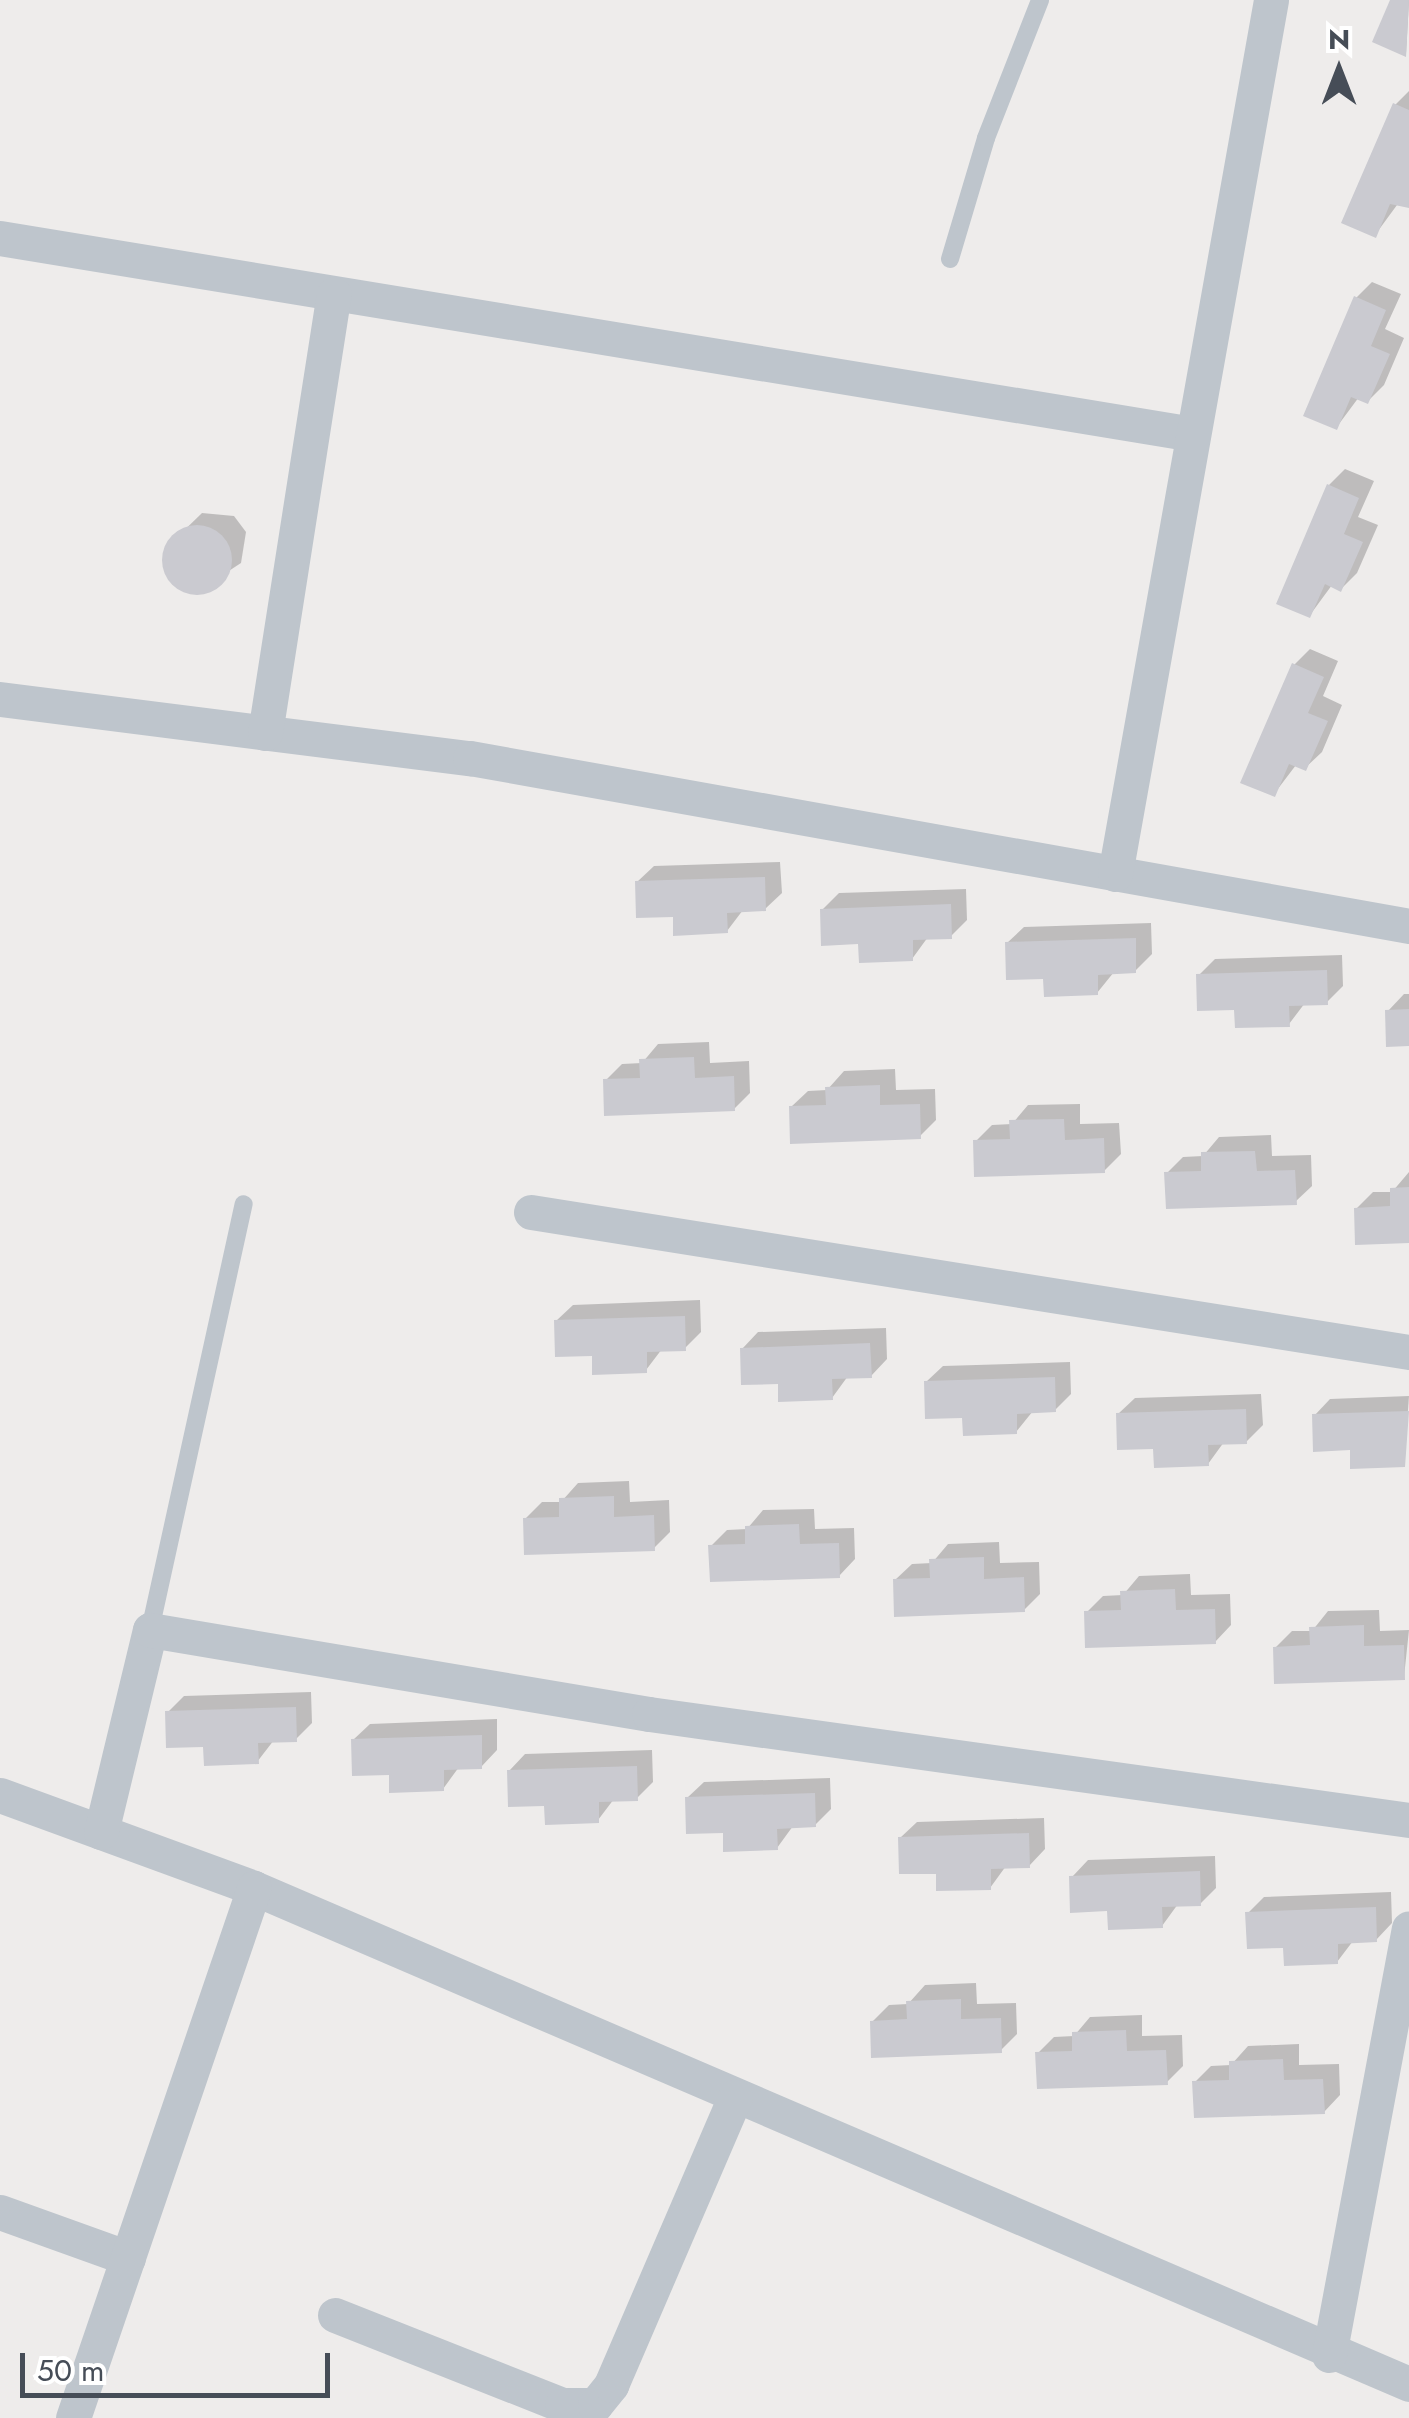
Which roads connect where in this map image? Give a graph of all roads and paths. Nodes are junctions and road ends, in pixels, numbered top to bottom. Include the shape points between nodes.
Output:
1 (1040, 0) edge
2 (1271, 0) edge
3 (0, 238) edge
4 (950, 259) dead end
5 (334, 294) junction
6 (1193, 434) junction
7 (0, 699) edge
8 (266, 733) junction
9 (1115, 874) junction
10 (1409, 926) edge
11 (244, 1204) dead end
12 (531, 1212) dead end
13 (1409, 1352) edge
14 (150, 1630) junction
15 (0, 1796) edge
16 (1409, 1820) edge
17 (101, 1832) junction
18 (254, 1888) junction
19 (1409, 1928) edge
20 (734, 2097) junction
21 (0, 2212) edge
22 (128, 2258) junction
23 (334, 2315) dead end
24 (1329, 2355) junction
25 (1409, 2384) edge
26 (601, 2411) edge
27 (73, 2418) edge

1 - 4 lane via 979,157
2 - 6 street
3 - 5 street
5 - 6 street
5 - 8 street
6 - 9 street
7 - 8 street
8 - 9 street via 470,758
9 - 10 street
11 - 14 lane
12 - 13 street
14 - 16 street via 648,1714
14 - 17 street
15 - 17 street
17 - 18 street
18 - 20 street
18 - 22 street
19 - 24 street
20 - 24 street
20 - 26 street
21 - 22 street
22 - 27 street
23 - 26 street via 562,2405
24 - 25 street

